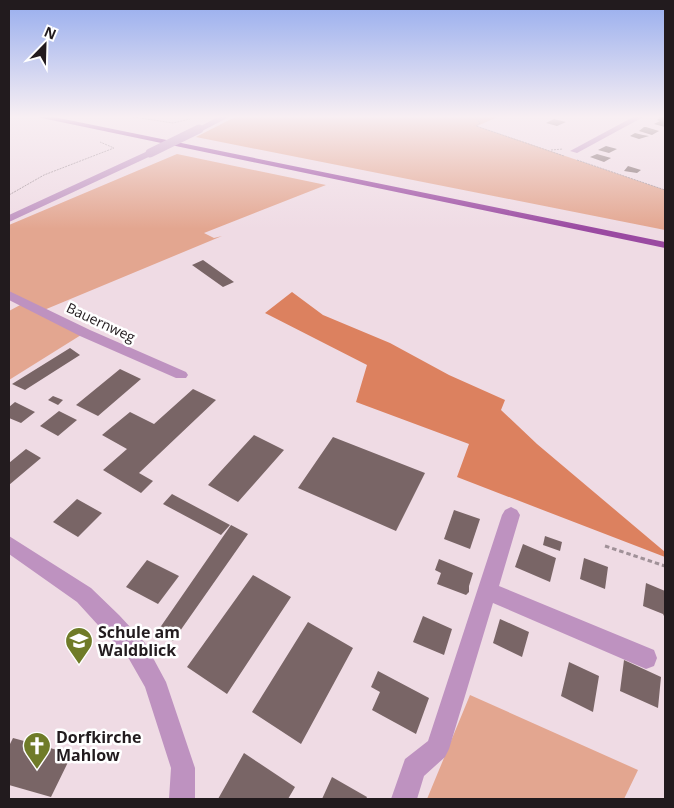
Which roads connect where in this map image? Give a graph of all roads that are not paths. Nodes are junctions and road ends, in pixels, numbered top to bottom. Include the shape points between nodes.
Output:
1 (148, 154) edge
2 (220, 154) edge
3 (257, 154) edge
4 (9, 219) edge
5 (665, 235) edge
6 (665, 245) edge
7 (9, 295) edge
8 (181, 375) dead end
9 (511, 515) dead end
10 (9, 544) edge
11 (486, 590) junction
12 (646, 658) dead end
13 (182, 799) edge
14 (404, 799) edge

1 - 4 street, bridge
2 - 6 main road
3 - 5 main road
7 - 8 street, Bauernweg
9 - 11 street
10 - 13 street via 84,595 137,651 154,682 183,768
11 - 12 street
11 - 14 street via 436,749 414,768

